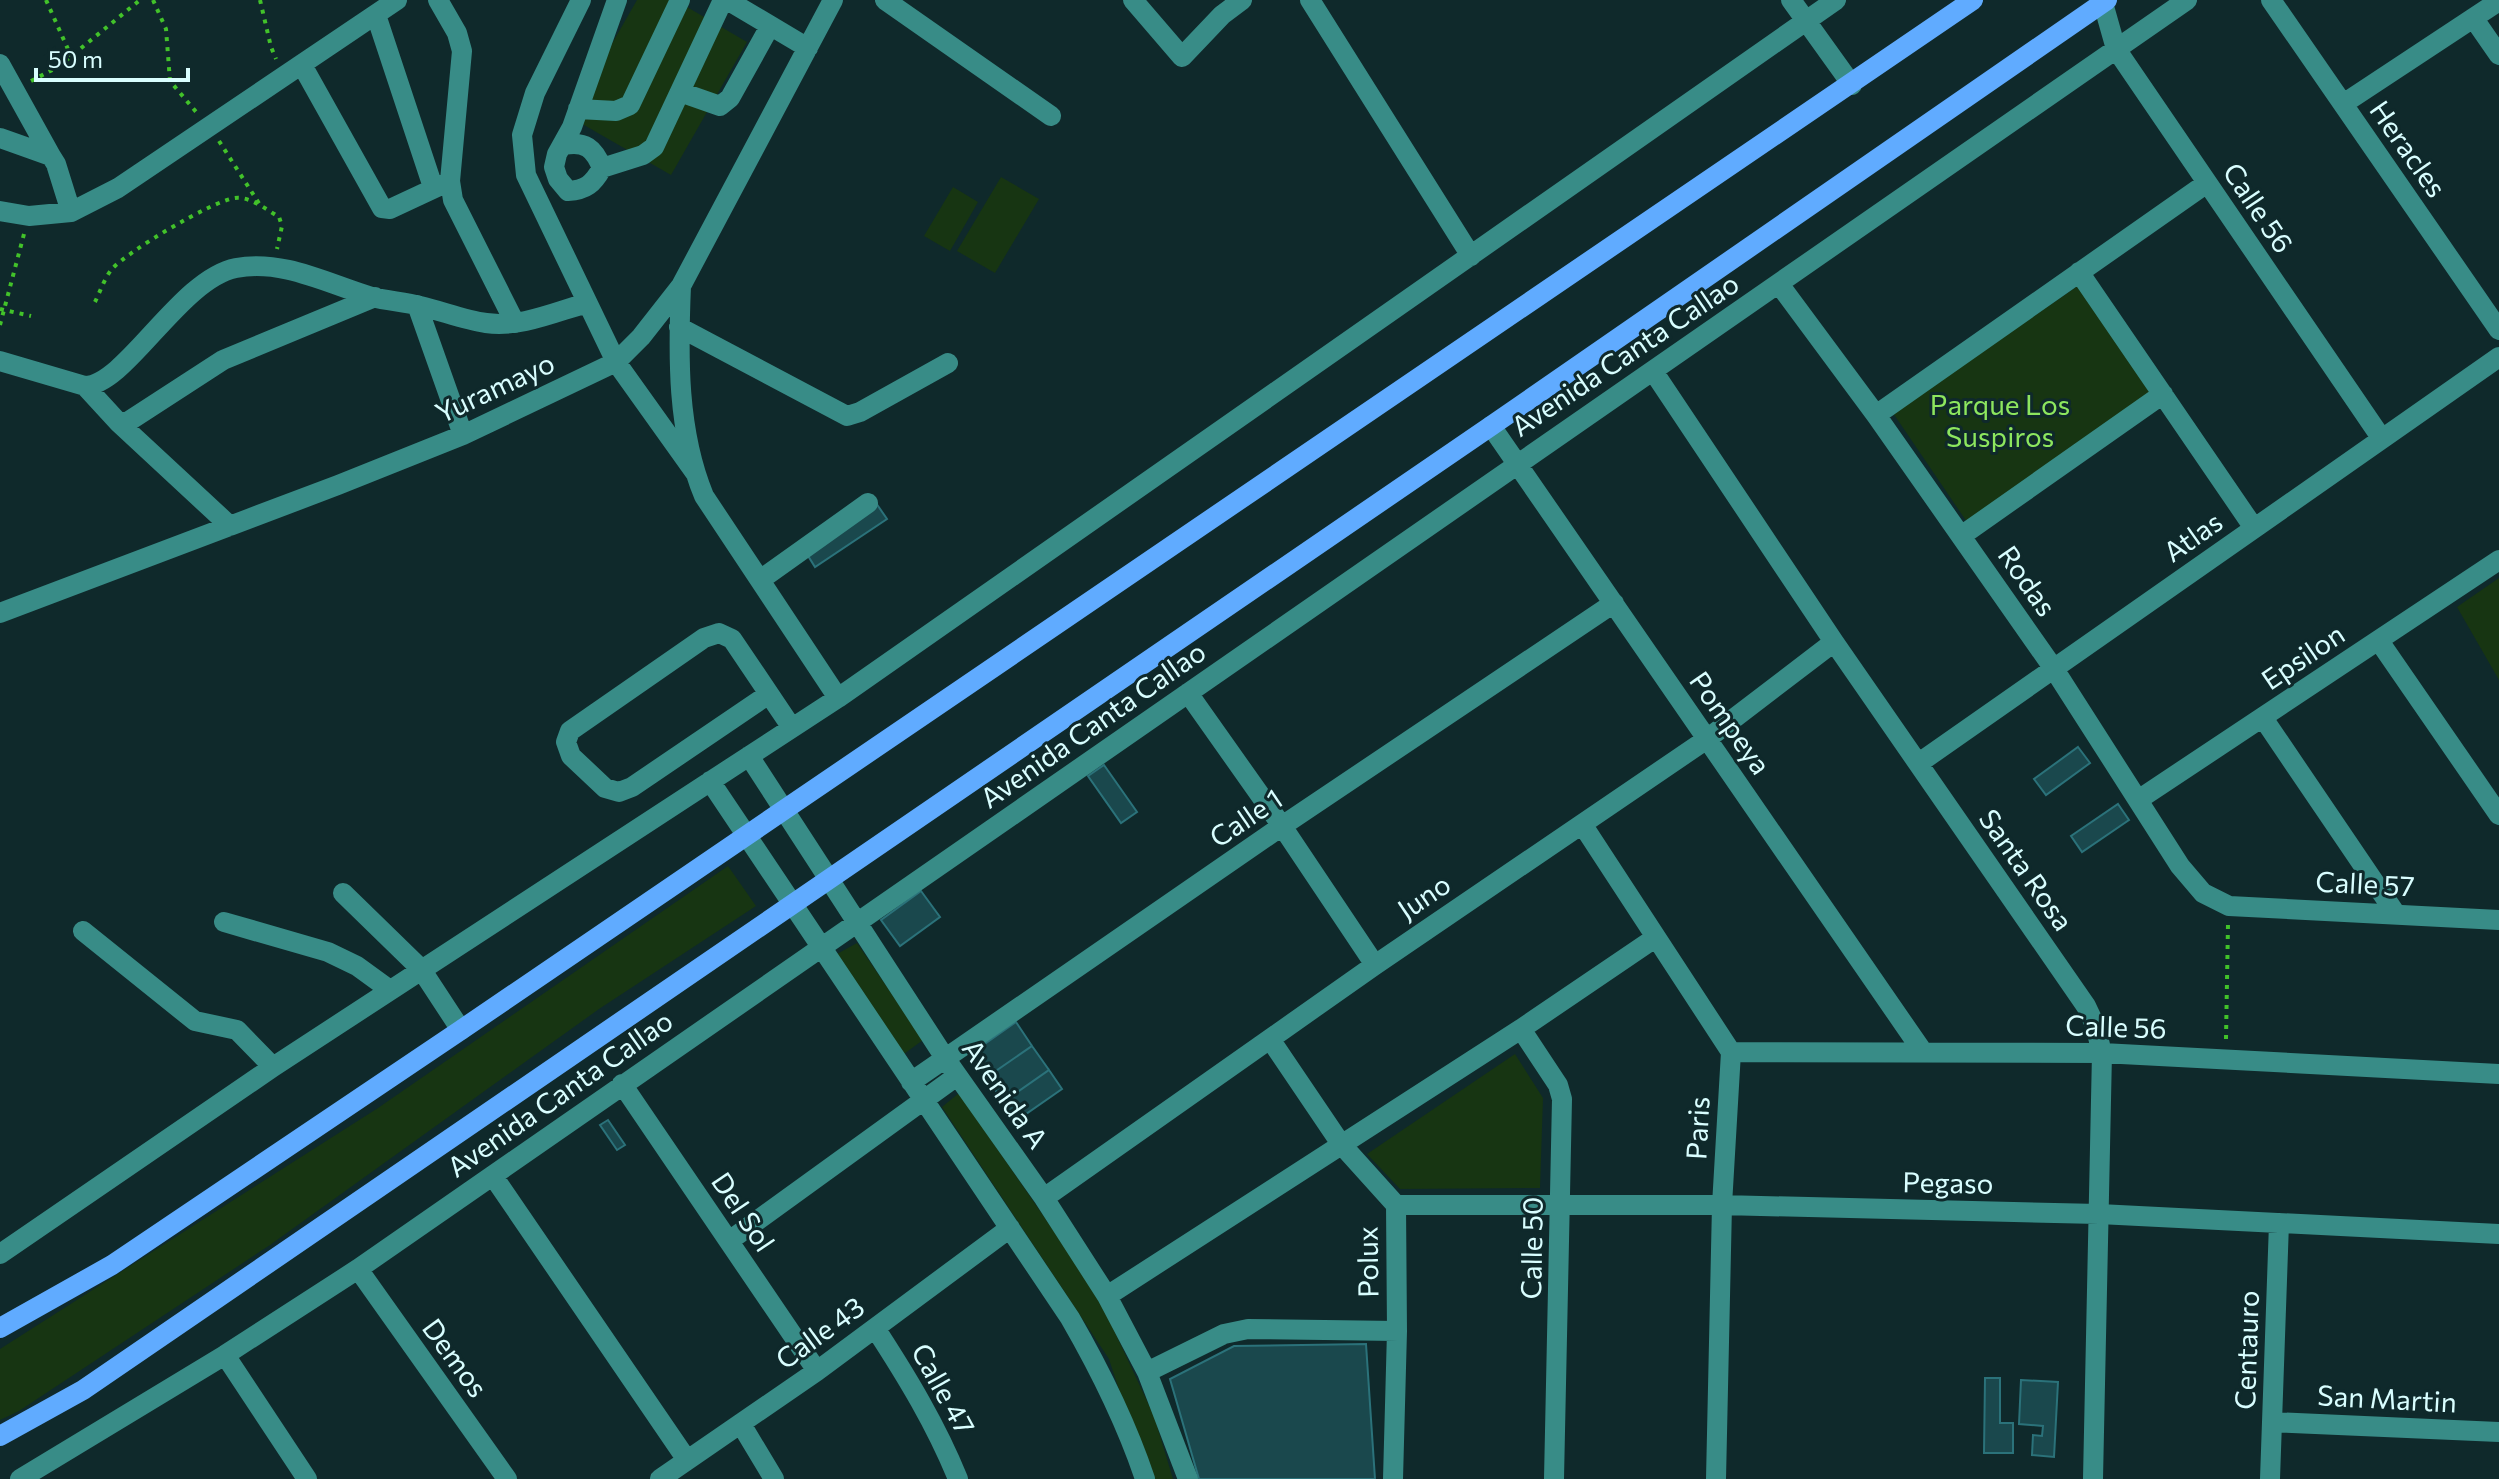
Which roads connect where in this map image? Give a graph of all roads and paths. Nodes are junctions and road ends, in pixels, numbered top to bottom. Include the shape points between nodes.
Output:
1 (46, 0) edge
2 (140, 0) edge
3 (153, 0) edge
4 (260, 0) edge
5 (397, 0) edge
6 (438, 0) edge
7 (617, 0) edge
8 (680, 0) edge
9 (725, 0) edge
10 (833, 0) edge
11 (885, 0) edge
12 (1133, 0) edge
13 (1242, 0) edge
14 (1310, 0) edge
15 (1791, 0) edge
16 (1836, 0) edge
17 (1973, 0) edge
18 (2187, 0) edge
19 (2271, 0) edge
20 (2105, 1) edge
21 (2499, 1) edge
22 (577, 4) edge
23 (376, 15) junction
24 (2474, 19) junction
25 (1805, 21) junction
26 (770, 26) junction
27 (808, 48) junction
28 (2116, 49) junction
29 (2499, 55) edge
30 (71, 57) junction
31 (0, 64) edge
32 (302, 65) junction
33 (284, 77) junction
34 (1852, 85) junction
35 (14, 90) junction
36 (680, 92) junction
37 (2343, 104) junction
38 (578, 109) junction
39 (1051, 116) dead end
40 (210, 127) junction
41 (0, 138) edge
42 (564, 145) junction
43 (51, 156) junction
44 (602, 168) junction
45 (2207, 183) junction
46 (442, 184) junction
47 (261, 207) junction
48 (0, 211) edge
49 (71, 212) junction
50 (29, 216) junction
51 (1471, 256) junction
52 (273, 267) junction
53 (2079, 272) junction
54 (1779, 284) junction
55 (681, 286) junction
56 (375, 297) junction
57 (95, 302) dead end
58 (587, 303) junction
59 (417, 305) junction
60 (2, 309) edge
61 (31, 316) dead end
62 (515, 323) junction
63 (0, 325) edge
64 (679, 327) junction
65 (2499, 330) edge
66 (2499, 357) edge
67 (0, 361) edge
68 (616, 362) junction
69 (948, 363) dead end
70 (1653, 371) junction
71 (85, 386) junction
72 (2163, 394) junction
73 (1876, 415) junction
74 (119, 423) junction
75 (1491, 426) junction
76 (463, 435) junction
77 (2382, 439) junction
78 (1518, 462) junction
79 (696, 474) junction
80 (868, 503) dead end
81 (230, 526) junction
82 (2254, 528) junction
83 (1961, 536) junction
84 (2499, 560) edge
85 (760, 580) junction
86 (1614, 603) junction
87 (0, 613) edge
88 (2379, 641) junction
89 (1834, 642) junction
90 (2054, 669) junction
91 (1188, 693) junction
92 (769, 694) junction
93 (838, 698) junction
94 (2263, 718) junction
95 (792, 728) junction
96 (1707, 739) junction
97 (680, 755) junction
98 (749, 756) junction
99 (1919, 763) junction
100 (705, 784) junction
101 (2138, 800) junction
102 (785, 810) junction
103 (2499, 815) edge
104 (1582, 824) junction
105 (1282, 826) junction
106 (747, 837) junction
107 (829, 878) junction
108 (343, 893) dead end
109 (791, 903) junction
110 (2229, 906) junction
111 (2396, 914) junction
112 (2499, 920) edge
113 (224, 922) dead end
114 (856, 922) junction
115 (83, 931) dead end
116 (1655, 938) junction
117 (821, 946) junction
118 (1375, 965) junction
119 (421, 969) junction
120 (390, 990) junction
121 (1521, 1029) junction
122 (461, 1030) junction
123 (1270, 1039) junction
124 (1731, 1052) junction
125 (1923, 1052) junction
126 (2102, 1053) junction
127 (945, 1058) junction
128 (2226, 1060) junction
129 (273, 1067) junction
130 (2499, 1074) edge
131 (957, 1076) junction
132 (911, 1082) junction
133 (622, 1084) junction
134 (924, 1101) junction
135 (1341, 1144) junction
136 (493, 1176) junction
137 (1044, 1198) junction
138 (1396, 1205) junction
139 (1561, 1205) junction
140 (1722, 1205) junction
141 (2099, 1214) junction
142 (2279, 1223) junction
143 (1010, 1228) junction
144 (2499, 1234) edge
145 (729, 1241) junction
146 (0, 1254) edge
147 (358, 1269) junction
148 (1107, 1296) junction
149 (0, 1328) edge
150 (875, 1328) junction
151 (1397, 1331) junction
152 (225, 1355) junction
153 (817, 1371) junction
154 (1147, 1372) junction
155 (2272, 1422) junction
156 (741, 1424) junction
157 (2499, 1432) edge
158 (0, 1436) edge
159 (687, 1460) junction
160 (20, 1479) edge
161 (307, 1479) edge
162 (507, 1479) edge
163 (660, 1479) edge
164 (774, 1479) edge
165 (958, 1479) edge
166 (1145, 1479) edge
167 (1188, 1479) edge
168 (1393, 1479) edge
169 (1554, 1479) edge
170 (1716, 1479) edge
171 (2093, 1479) edge
172 (2270, 1479) edge

1 - 30 path
2 - 30 path
3 - 40 path via 166,29 170,81
4 - 33 path
5 - 23 street
6 - 46 street via 462,51
7 - 38 street
8 - 38 street via 630,105 616,111
9 - 26 street
9 - 36 street
10 - 27 street, Yuramayo
11 - 39 street
12 - 13 street via 1182,57
14 - 51 street
15 - 25 street
16 - 25 street
17 - 34 main road
18 - 28 street, Avenida Canta Callao
19 - 37 street, Heracles
20 - 28 street, Calle 56
20 - 75 main road, Avenida Canta Callao
21 - 24 street
22 - 58 street via 535,93 522,135 526,175
23 - 32 street
23 - 46 street
24 - 29 street
24 - 37 street
25 - 34 street
25 - 51 street
26 - 27 street
26 - 36 street via 730,98 720,106
27 - 55 street, Yuramayo
28 - 45 street, Calle 56
28 - 54 street, Avenida Canta Callao
30 - 35 path
31 - 35 street
32 - 33 street
32 - 46 street via 382,208
33 - 40 street
34 - 102 main road
35 - 43 street
36 - 44 street via 654,147
37 - 65 street, Heracles
38 - 42 street
40 - 47 path
40 - 49 street via 118,188
41 - 43 street
42 - 44 street via 588,145
42 - 44 street via 554,167 568,191 591,185
43 - 49 street
45 - 53 street
45 - 77 street, Calle 56
46 - 62 street
47 - 52 path via 279,217 282,226
47 - 57 path via 235,198 203,211 111,269
48 - 50 street
49 - 50 street
50 - 60 path
51 - 93 street
52 - 56 street
52 - 71 street via 232,268 205,281 99,383
53 - 72 street
53 - 73 street
54 - 70 street, Avenida Canta Callao
54 - 73 street, Rodas
55 - 64 street
55 - 68 street, Yuramayo
56 - 59 street
56 - 74 street via 223,360
58 - 62 street
58 - 68 street
59 - 62 street via 486,323
59 - 76 street
60 - 61 path
60 - 63 path
64 - 69 street via 847,416
64 - 79 street via 683,414
66 - 77 street, Atlas
67 - 71 street
68 - 76 street, Yuramayo
68 - 79 street
70 - 78 street, Avenida Canta Callao
70 - 89 street, Santa Rosa
71 - 74 street
72 - 82 street
72 - 83 street
73 - 83 street, Rodas
74 - 81 street
75 - 78 street, Pompeya
75 - 107 main road, Avenida Canta Callao
76 - 81 street, Yuramayo
77 - 82 street, Atlas
78 - 86 street, Pompeya
78 - 91 street, Avenida Canta Callao
79 - 85 street via 704,496
80 - 85 street
81 - 87 street, Yuramayo
82 - 90 street, Atlas
83 - 90 street, Rodas
84 - 88 street, Epsilon
85 - 93 street
86 - 96 street, Pompeya
86 - 105 street, Calle 1
88 - 94 street, Epsilon
88 - 103 street
89 - 96 street, Juno
89 - 99 street, Santa Rosa
90 - 99 street, Atlas
90 - 101 street, Rodas
91 - 105 street
91 - 114 street, Avenida Canta Callao
92 - 95 street
92 - 97 street
92 - 97 street via 732,639 719,633 704,638 570,731 566,742 571,756 605,788 619,792
93 - 95 street
94 - 101 street, Epsilon
94 - 111 street
95 - 98 street
96 - 104 street, Juno
96 - 125 street, Pompeya
97 - 100 street
98 - 100 street
98 - 102 street, Avenida A
99 - 126 street, Santa Rosa via 2086,1006
100 - 106 street
100 - 119 street
101 - 110 street, Rodas via 2203,893
102 - 106 main road
102 - 107 street, Avenida A
104 - 116 street
104 - 118 street, Juno
105 - 118 street
105 - 127 street, Calle 1
106 - 109 street
106 - 122 main road
107 - 109 main road, Avenida Canta Callao
107 - 114 street, Avenida A
108 - 119 street
109 - 117 street
109 - 158 main road, Avenida Canta Callao via 95,1382
110 - 111 street, Calle 57
110 - 128 path
111 - 112 street, Calle 57
113 - 120 street via 328,952
114 - 117 street, Avenida Canta Callao
114 - 127 street, Avenida A
115 - 129 street via 195,1021 237,1030
116 - 121 street
116 - 124 street
117 - 132 street
117 - 133 street, Avenida Canta Callao
118 - 123 street, Juno
119 - 120 street
119 - 122 street
120 - 129 street
121 - 135 street
121 - 139 street, Calle 50 via 1562,1099
122 - 149 main road via 112,1265
123 - 135 street, Polux
123 - 137 street, Juno
124 - 125 street, Calle 56
124 - 140 street, Paris
125 - 126 street, Calle 56
126 - 128 street, Calle 56
126 - 141 street, Santa Rosa
127 - 131 street, Avenida A
127 - 132 street, Calle 1
128 - 130 street, Calle 56
129 - 146 street
131 - 134 street
131 - 137 street, Avenida A
132 - 134 street
133 - 136 street, Avenida Canta Callao
133 - 145 street, Del Sol
134 - 143 street
134 - 145 street
135 - 138 street, Polux
135 - 148 street
136 - 147 street, Avenida Canta Callao
136 - 159 street
137 - 148 street, Avenida A
138 - 139 street, Pegaso
138 - 151 street, Polux
139 - 140 street, Pegaso
139 - 169 street, Calle 50
140 - 141 street, Pegaso
140 - 170 street, Paris
141 - 142 street, Pegaso
141 - 171 street, Santa Rosa
142 - 144 street, Pegaso
142 - 155 street, Centauro
143 - 150 street, Calle 43
143 - 166 street via 1104,1376
145 - 153 street, Del Sol
147 - 152 street, Avenida Canta Callao
147 - 162 street, Demos
148 - 154 street, Avenida A
150 - 153 street, Calle 43
150 - 165 street, Calle 47 via 911,1382
151 - 154 street via 1248,1329 1224,1334
151 - 168 street, Polux
152 - 160 street, Avenida Canta Callao
152 - 161 street
153 - 156 street, Calle 43
154 - 167 street, Avenida A
155 - 157 street, San Martin
155 - 172 street, Centauro
156 - 159 street, Calle 43
156 - 164 street
159 - 163 street, Calle 43

